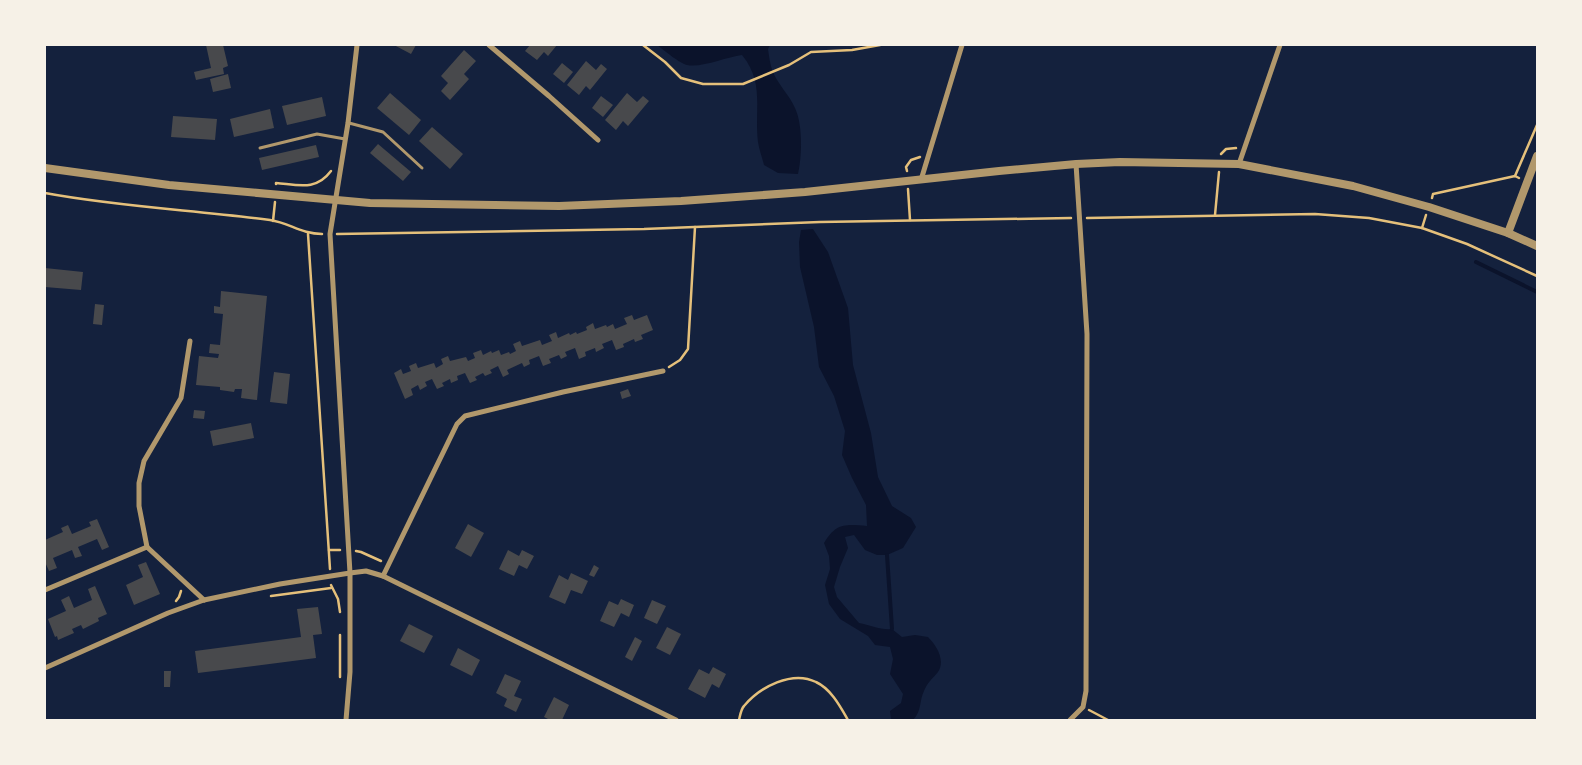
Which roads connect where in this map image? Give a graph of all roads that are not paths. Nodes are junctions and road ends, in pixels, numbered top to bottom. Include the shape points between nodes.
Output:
1 (358, 45) edge
2 (489, 45) edge
3 (962, 45) edge
4 (1280, 45) edge
5 (348, 122) junction
6 (346, 139) junction
7 (598, 140) dead end
8 (260, 148) dead end
9 (1537, 156) edge
10 (1076, 164) junction
11 (1238, 164) junction
12 (45, 168) edge
13 (422, 168) dead end
14 (921, 180) junction
15 (336, 200) junction
16 (1508, 233) junction
17 (1537, 246) edge
18 (190, 341) dead end
19 (663, 371) road end
20 (147, 547) junction
21 (350, 573) junction
22 (383, 576) junction
23 (45, 590) edge
24 (204, 600) junction
25 (45, 668) edge
26 (346, 720) edge
27 (676, 720) edge
28 (1070, 720) edge

1 - 5 street
2 - 7 street
3 - 14 street
4 - 11 street
5 - 6 street
5 - 13 lane via 382,132
6 - 8 lane via 317,134
6 - 15 street
9 - 16 street
10 - 11 street
10 - 14 street
10 - 28 street via 1087,334 1086,691 1083,707
11 - 16 street via 1353,186
12 - 15 street via 169,186
14 - 15 street via 805,192 568,206
15 - 21 street via 330,234
16 - 17 street
18 - 20 street via 182,398 144,461 139,483 139,506
19 - 22 street via 465,416 457,424
20 - 23 street
20 - 24 street
21 - 22 street via 366,570
21 - 24 street
21 - 26 street via 350,672
22 - 27 street
24 - 25 street

